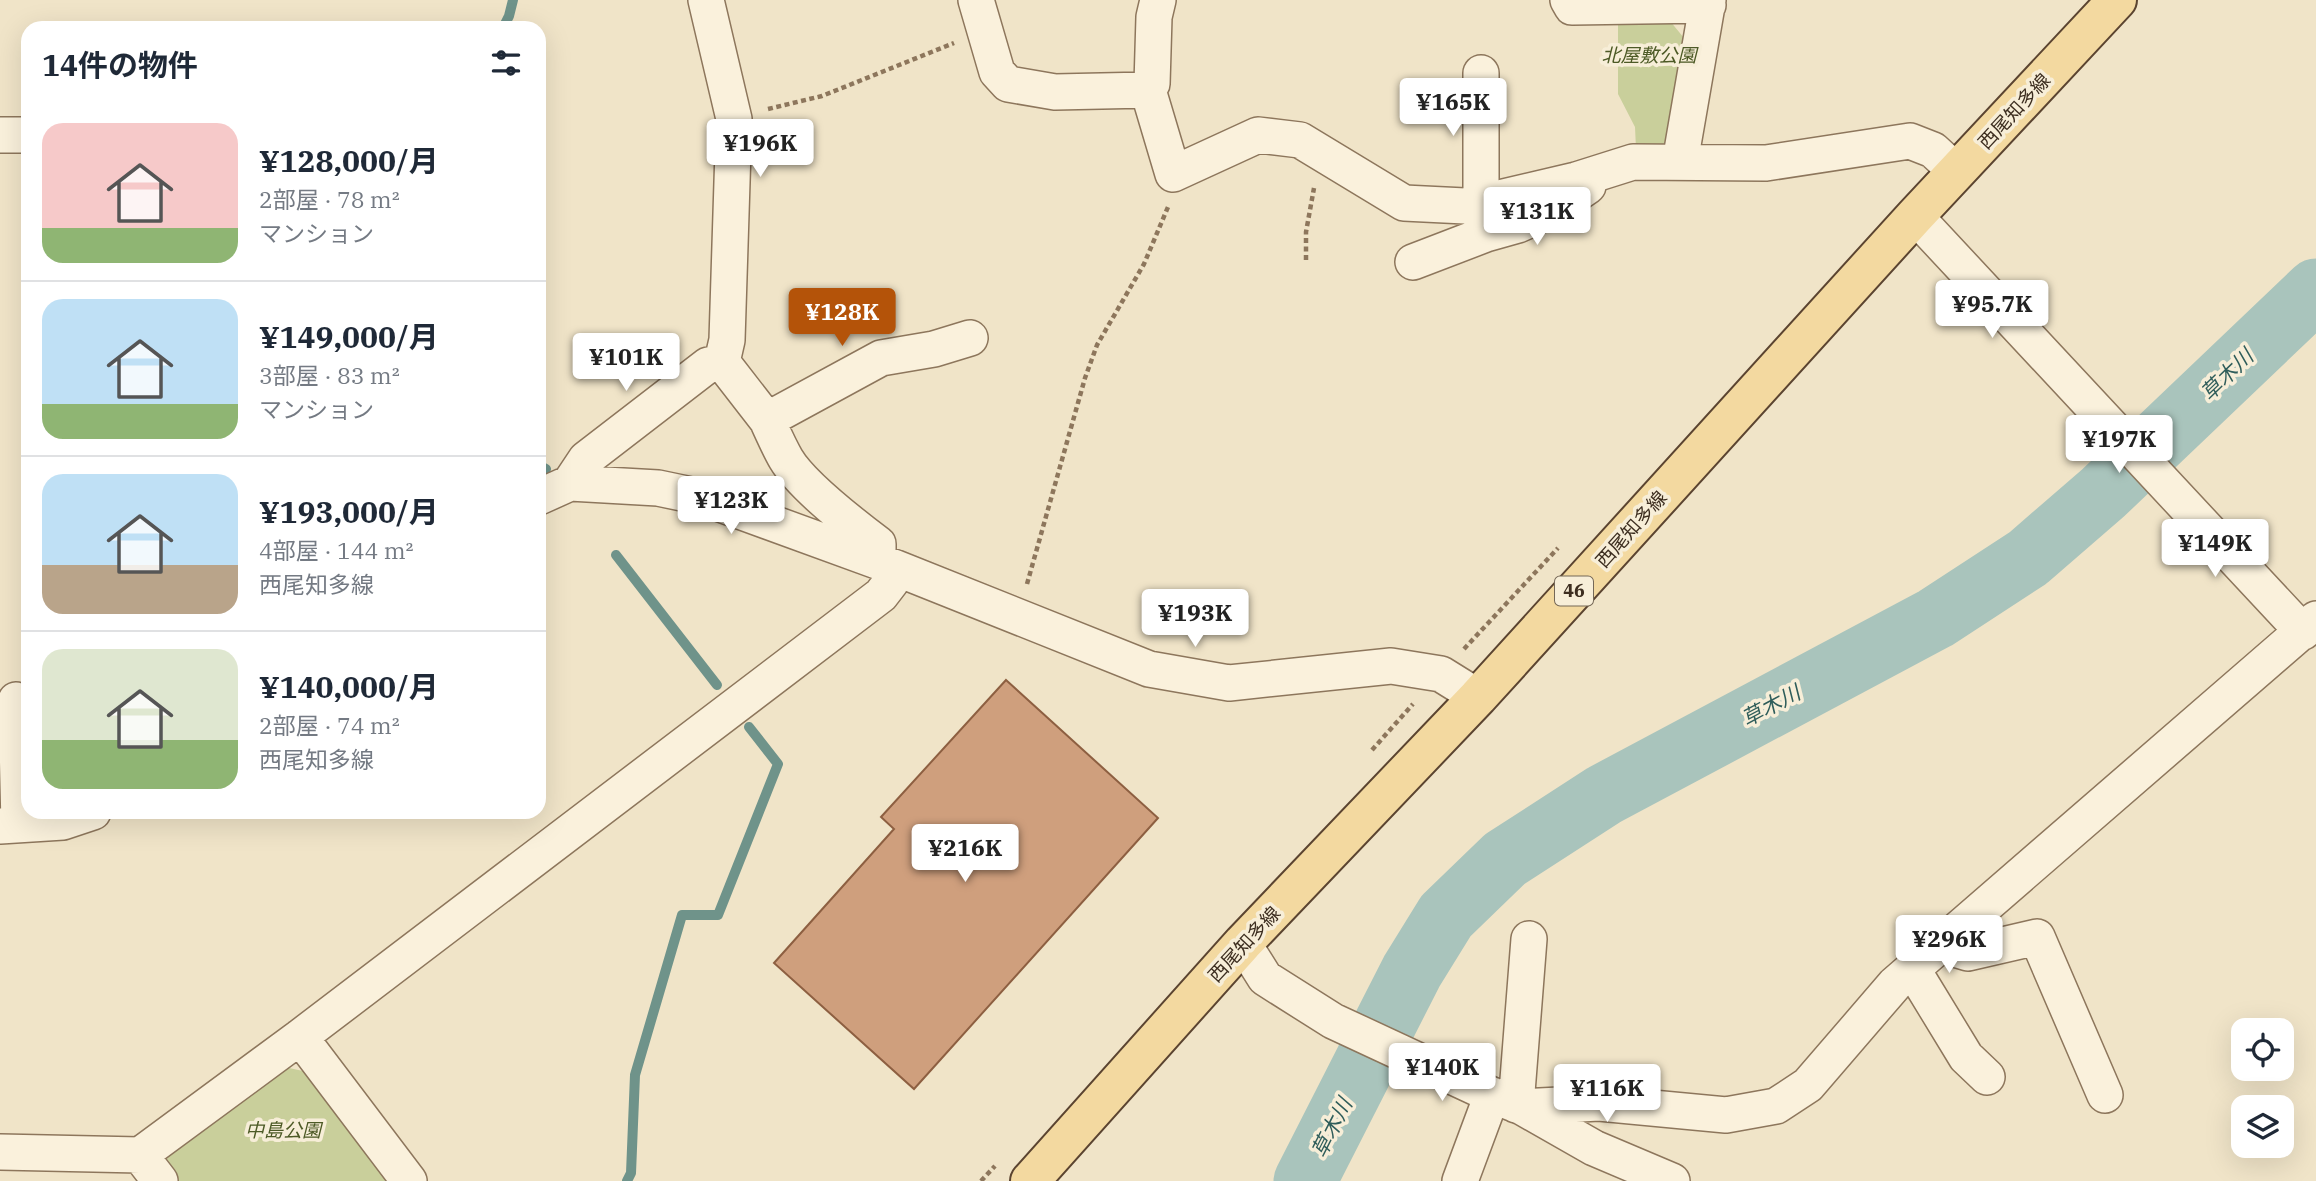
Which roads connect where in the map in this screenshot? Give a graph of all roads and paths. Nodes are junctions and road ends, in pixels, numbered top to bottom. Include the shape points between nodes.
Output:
1 (706, 0) edge
2 (1158, 0) edge
3 (1568, 0) edge
4 (2117, 0) edge
5 (1708, 2) edge
6 (981, 16) edge
7 (1480, 73) dead end
8 (1148, 90) junction
9 (732, 113) junction
10 (0, 135) edge
11 (21, 135) edge
12 (1327, 156) junction
13 (1680, 162) junction
14 (1957, 172) junction
15 (1173, 174) junction
16 (1594, 174) junction
17 (1480, 202) junction
18 (1915, 216) junction
19 (1306, 260) dead end
20 (1413, 262) dead end
21 (970, 338) dead end
22 (722, 362) junction
23 (766, 420) junction
24 (570, 483) junction
25 (546, 494) edge
26 (887, 565) junction
27 (1017, 618) junction
28 (2310, 626) edge
29 (1478, 697) junction
30 (16, 700) dead end
31 (72, 819) edge
32 (10, 825) edge
33 (1529, 939) dead end
34 (1243, 943) junction
35 (1941, 945) junction
36 (1913, 970) junction
37 (300, 1037) junction
38 (1987, 1077) dead end
39 (2105, 1095) dead end
40 (1510, 1102) junction
41 (0, 1152) edge
42 (150, 1168) edge
43 (409, 1181) edge
44 (1030, 1181) edge
45 (1460, 1181) edge
46 (1672, 1181) edge

1 - 9 street
2 - 8 street
3 - 5 street via 1572,7
4 - 14 main road, 西尾知多線 / 46
5 - 13 street
6 - 8 street via 997,72 1009,84 1055,92
6 - 9 path via 912,58 822,96 762,111
7 - 17 street
8 - 15 street
9 - 22 street via 727,340
10 - 11 street
12 - 15 street via 1300,140 1258,135
12 - 17 street via 1404,203 1465,206
12 - 19 path via 1312,192
13 - 14 street via 1766,163 1910,141 1933,150
13 - 16 street via 1633,162
14 - 18 main road, 西尾知多線 / 46
15 - 27 path via 1170,203 1144,264 1097,345 1085,378
16 - 17 street
16 - 20 street via 1594,182 1556,208
18 - 28 street via 2168,487
18 - 29 main road, 西尾知多線 / 46
21 - 23 street via 881,358
22 - 23 street
22 - 24 street via 708,365 586,459
23 - 26 street via 787,461 878,544
24 - 25 street
24 - 26 street via 658,488 701,496
26 - 27 street
26 - 37 street via 891,582 881,595
27 - 29 street via 1149,669 1229,683 1391,666 1440,674
28 - 35 street
29 - 34 main road, 西尾知多線 / 46
30 - 32 street
31 - 32 street
33 - 40 street
34 - 40 street via 1265,978 1333,1021
34 - 44 main road, 西尾知多線 / 46
35 - 36 street
35 - 39 street via 1968,953 2037,937
36 - 38 street via 1966,1057
36 - 40 street via 1895,984 1808,1085 1776,1106 1726,1115 1600,1103
37 - 42 street
37 - 43 street
40 - 45 street
40 - 46 street via 1594,1148
41 - 42 street

